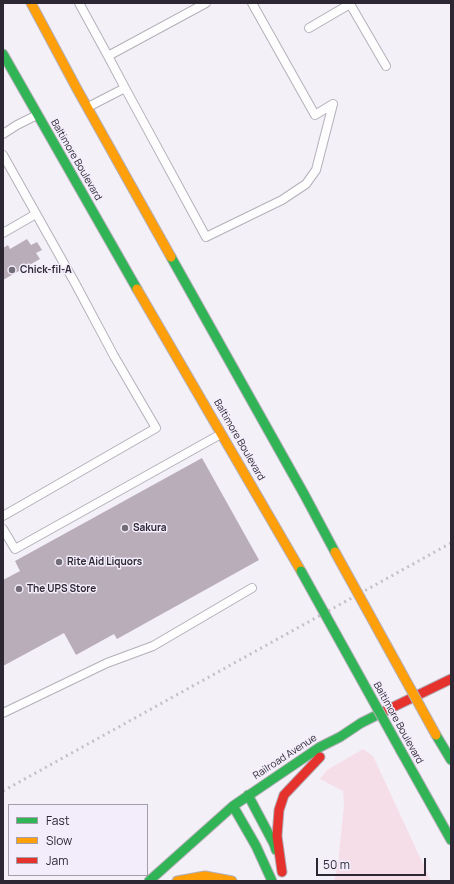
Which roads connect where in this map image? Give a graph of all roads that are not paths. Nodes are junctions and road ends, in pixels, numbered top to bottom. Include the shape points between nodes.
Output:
1 (31, 3) edge
2 (79, 3) edge
3 (206, 3) edge
4 (252, 3) edge
5 (309, 28) dead end
6 (57, 32) dead end
7 (3, 54) edge
8 (108, 56) junction
9 (386, 66) dead end
10 (125, 88) junction
11 (77, 89) junction
12 (87, 108) junction
13 (37, 115) junction
14 (3, 134) edge
15 (3, 155) edge
16 (36, 214) junction
17 (3, 233) edge
18 (222, 434) junction
19 (3, 516) edge
20 (3, 529) edge
21 (252, 588) dead end
22 (451, 679) edge
23 (3, 713) edge
24 (340, 737) junction
25 (451, 760) edge
26 (248, 795) junction
27 (233, 806) junction
28 (451, 840) edge
29 (282, 872) junction
30 (149, 881) edge
31 (177, 881) edge
32 (232, 881) edge
33 (272, 881) edge
34 (287, 881) edge

1 - 11 highway
2 - 8 lane
3 - 8 lane
4 - 10 lane via 315,115 333,104 316,170 306,184 282,200 206,237
5 - 9 lane via 350,4
6 - 11 highway
7 - 13 highway, Baltimore Boulevard
8 - 10 lane
10 - 12 lane
11 - 12 highway
12 - 25 highway, bridge
13 - 14 lane
13 - 18 highway, Baltimore Boulevard
15 - 16 lane
16 - 17 lane
16 - 19 lane via 156,428
18 - 20 lane via 15,549
18 - 28 highway, Baltimore Boulevard, bridge
21 - 23 lane via 153,646 107,663
22 - 24 highway, Railroad Avenue via 361,723
24 - 26 highway, Railroad Avenue via 320,747
24 - 29 highway via 284,796 279,810 277,836
26 - 27 highway, Railroad Avenue
26 - 29 highway via 274,844
27 - 30 highway, Railroad Avenue
27 - 33 highway
29 - 34 highway
31 - 32 highway via 204,876

